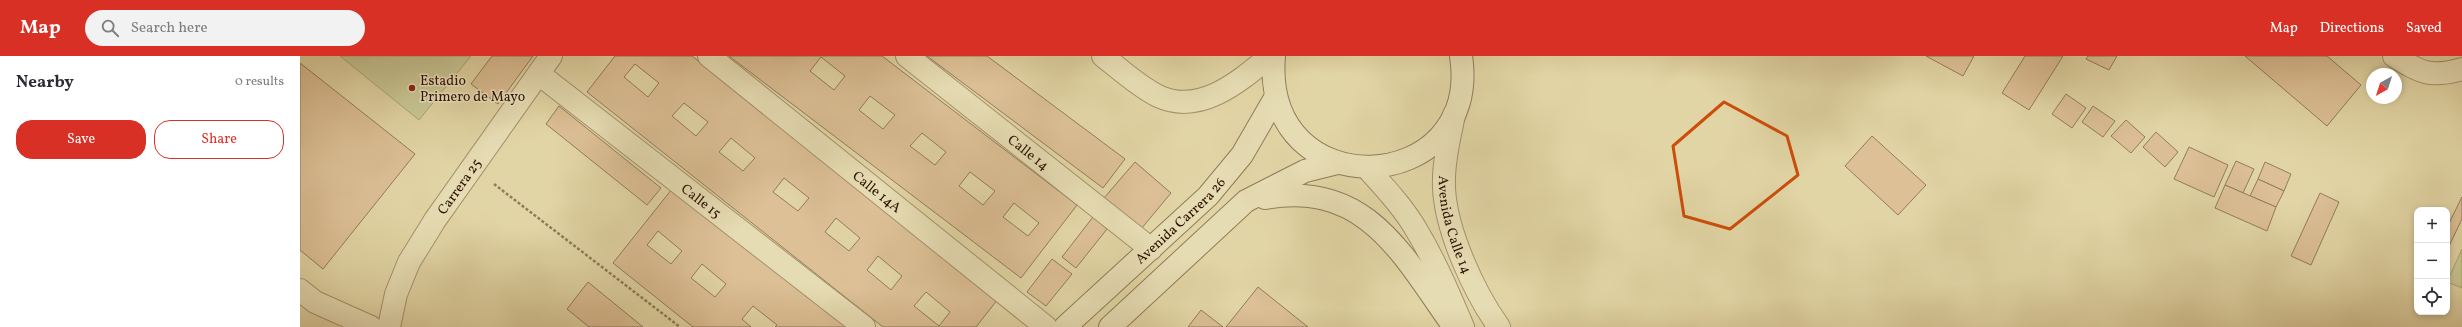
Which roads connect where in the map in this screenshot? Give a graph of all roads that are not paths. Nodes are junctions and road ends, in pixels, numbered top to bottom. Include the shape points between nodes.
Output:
1 (551, 56) edge
2 (710, 56) edge
3 (907, 56) edge
4 (1103, 56) edge
5 (1270, 56) edge
6 (1274, 56) edge
7 (2394, 56) edge
8 (1464, 61) edge
9 (2462, 69) edge
10 (539, 74) junction
11 (1275, 98) junction
12 (1454, 114) junction
13 (1337, 163) junction
14 (1367, 168) junction
15 (1246, 201) junction
16 (1151, 249) junction
17 (300, 290) edge
18 (371, 327) edge
19 (389, 327) edge
20 (864, 327) edge
21 (1046, 327) edge
22 (1065, 327) edge
23 (1110, 327) edge
24 (1454, 327) edge
25 (1463, 327) edge
26 (1499, 327) edge

1 - 10 street, Carrera 25
2 - 21 street, Calle 14A
3 - 16 street, Calle 14
4 - 5 street via 1159,96 1184,102 1214,96 1241,80
6 - 11 street via 1272,75
7 - 9 street via 2419,72 2432,75
8 - 12 street via 1462,93
10 - 19 street, Carrera 25 via 435,220 409,262 396,294
10 - 20 street, Calle 15
11 - 13 street via 1285,120 1298,138 1316,153
11 - 16 street, Avenida Carrera 26 via 1256,134 1225,178
12 - 14 street via 1443,133 1427,148 1409,159 1389,166
12 - 26 street, Avenida Calle 14 via 1444,188 1449,225 1466,266
13 - 14 street
13 - 15 street via 1305,171
14 - 25 street, Avenida Calle 14 via 1396,201 1416,230
15 - 23 street
15 - 24 street via 1291,194 1316,196 1340,203 1369,219 1403,256
16 - 22 street, Avenida Carrera 26
17 - 18 street via 315,302

